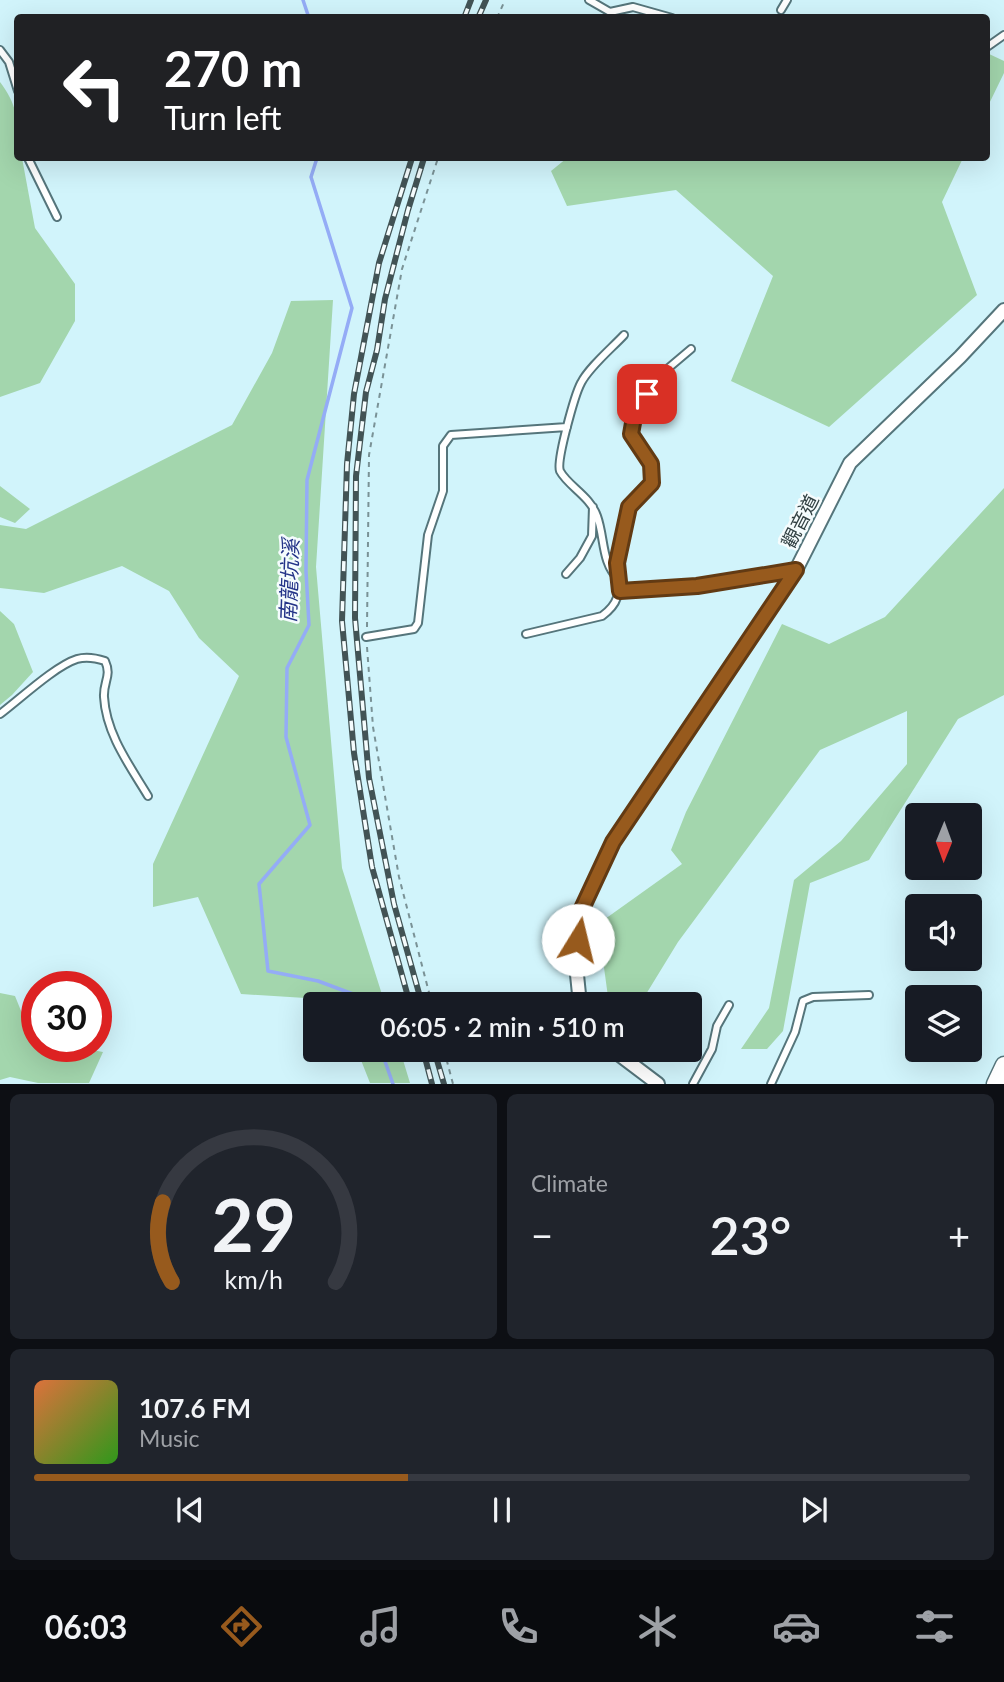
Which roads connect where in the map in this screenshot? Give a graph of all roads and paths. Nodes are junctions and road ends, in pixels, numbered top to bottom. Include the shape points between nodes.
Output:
1 (589, 0) edge
2 (787, 0) edge
3 (781, 10) dead end
4 (658, 14) edge
5 (0, 50) edge
6 (14, 78) edge
7 (29, 161) edge
8 (438, 161) edge
9 (57, 217) dead end
10 (1004, 310) edge
11 (624, 335) dead end
12 (691, 349) dead end
13 (567, 427) junction
14 (593, 505) junction
15 (796, 570) junction
16 (566, 574) dead end
17 (619, 580) junction
18 (620, 591) junction
19 (526, 634) dead end
20 (366, 637) junction
21 (0, 713) edge
22 (148, 796) dead end
23 (429, 992) edge
24 (579, 992) edge
25 (869, 995) dead end
26 (729, 1005) dead end
27 (447, 1062) edge
28 (630, 1062) edge
29 (1004, 1065) edge
30 (453, 1083) edge
31 (659, 1083) edge
32 (693, 1083) edge
33 (771, 1083) edge
34 (995, 1083) edge

1 - 4 lane via 610,12 633,7
2 - 3 lane
5 - 6 lane
7 - 9 lane
8 - 20 path via 402,269 369,455
10 - 15 street, 觀音道 via 850,463
11 - 13 lane via 581,382
12 - 17 lane via 659,376 635,412 631,434 651,464 652,483 629,507 619,545
13 - 14 lane via 561,471
13 - 20 lane via 451,435 443,446 443,491 428,535 418,623 414,629
14 - 16 lane via 592,536
14 - 17 lane via 609,570
15 - 18 lane via 697,586
15 - 24 street, 觀音道 via 613,842 579,915
17 - 18 lane
18 - 19 lane via 602,616
20 - 23 path via 373,727 398,877
21 - 22 lane via 77,659 105,661 109,670 104,698 115,740
25 - 33 lane via 803,1001 795,1032
26 - 32 lane
27 - 30 path
28 - 31 street
29 - 34 street

